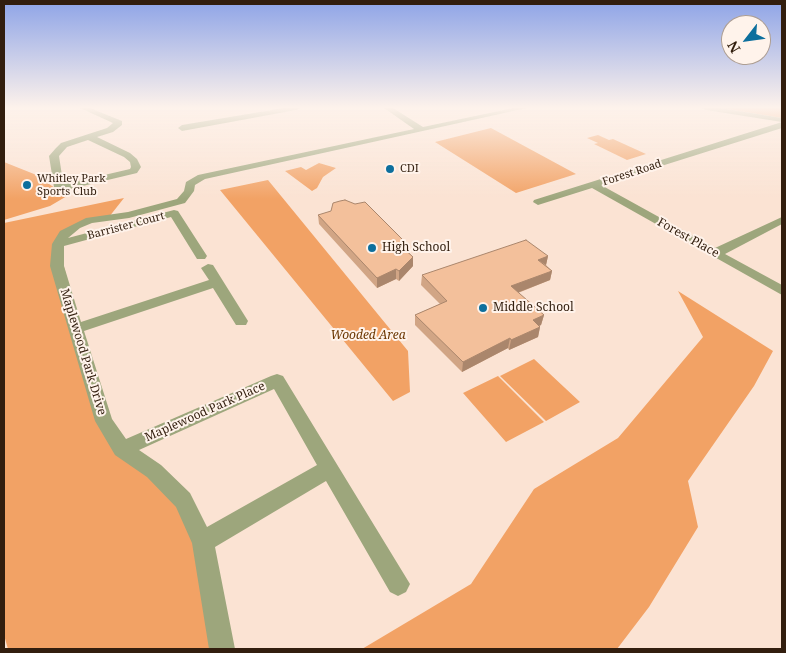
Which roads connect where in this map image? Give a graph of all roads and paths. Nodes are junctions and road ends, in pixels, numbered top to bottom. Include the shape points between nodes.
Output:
1 (85, 138) edge
2 (92, 138) edge
3 (377, 138) edge
4 (740, 138) edge
5 (593, 185) junction
6 (538, 202) dead end
7 (782, 220) edge
8 (58, 244) junction
9 (716, 254) junction
10 (217, 282) junction
11 (782, 290) edge
12 (241, 321) dead end
13 (75, 329) junction
14 (122, 449) junction
15 (329, 469) junction
16 (203, 542) junction
17 (398, 584) dead end
18 (222, 649) edge

1 - 2 street via 64,146 54,156 60,186 126,174 136,167 127,155
3 - 8 street via 202,177 190,184 181,201 129,215 90,220 64,234
4 - 5 street, Forest Road
5 - 6 street, Forest Road
5 - 9 street, Forest Place
7 - 9 street
8 - 10 street, Barrister Court via 174,214
8 - 13 street, Maplewood Park Drive via 58,266
9 - 11 street, Forest Place
10 - 12 street, Barrister Court
10 - 13 street
13 - 14 street, Maplewood Park Drive via 104,421
14 - 15 street, Maplewood Park Place via 277,380
14 - 16 street, Maplewood Park Drive via 154,471 182,500
15 - 16 street
15 - 17 street, Maplewood Park Place
16 - 18 street, Maplewood Park Drive

